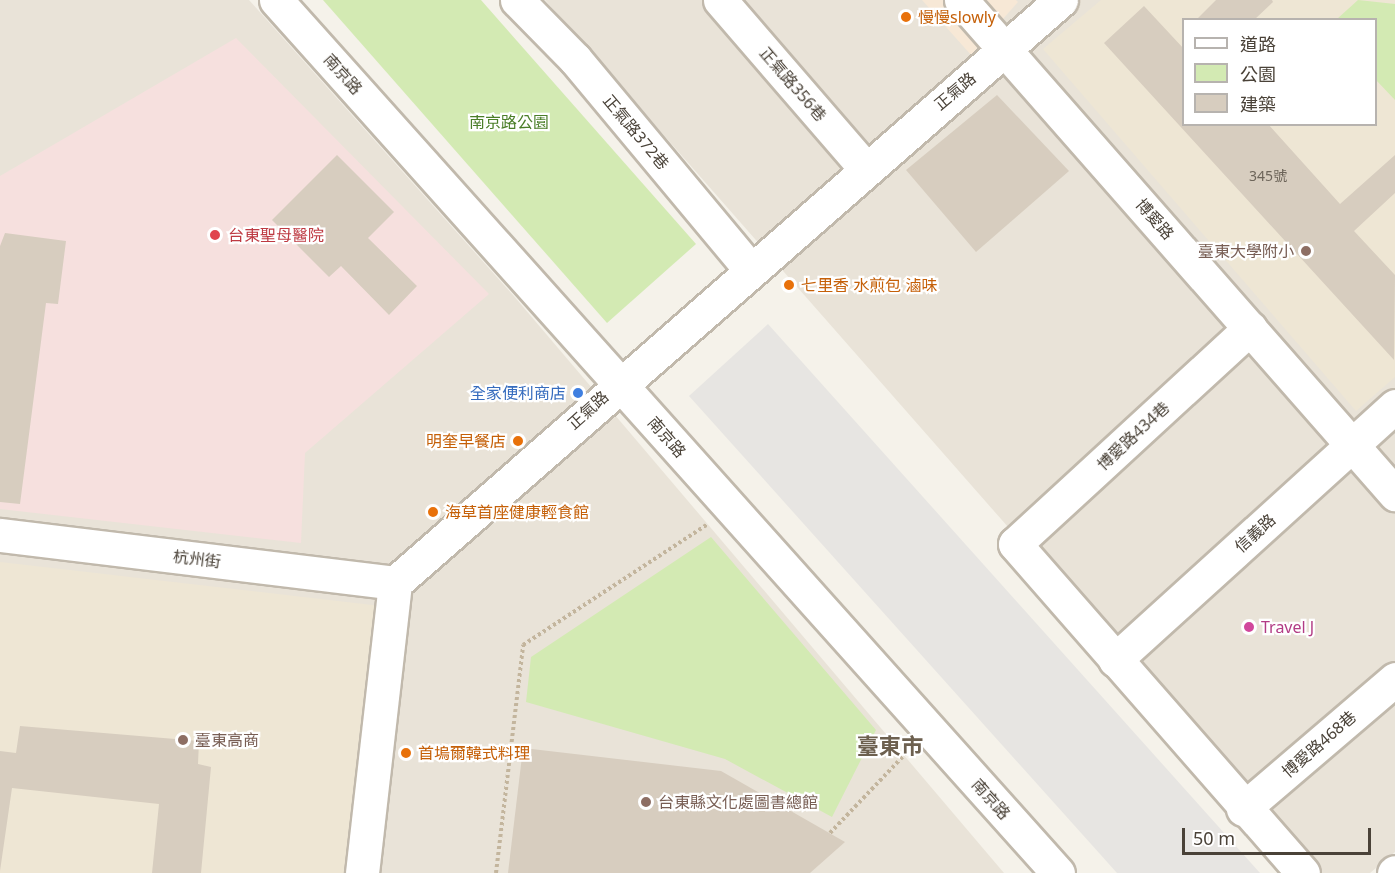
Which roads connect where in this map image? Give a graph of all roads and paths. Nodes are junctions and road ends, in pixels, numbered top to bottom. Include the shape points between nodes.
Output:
1 (276, 0) edge
2 (517, 0) edge
3 (720, 0) edge
4 (961, 0) edge
5 (1061, 0) edge
6 (1005, 49) junction
7 (865, 168) junction
8 (750, 269) junction
9 (1250, 328) junction
10 (619, 382) junction
11 (1395, 406) edge
12 (1352, 446) junction
13 (1395, 494) edge
14 (711, 521) dead end
15 (0, 535) edge
16 (395, 583) junction
17 (1115, 660) junction
18 (1395, 679) edge
19 (913, 747) dead end
20 (1243, 809) junction
21 (830, 833) dead end
22 (362, 873) edge
23 (496, 873) edge
24 (1058, 873) edge
25 (1303, 873) edge

1 - 10 street, 南京路
2 - 8 street, 正氣路372巷 via 575,58
3 - 7 street, 正氣路356巷
4 - 6 street, 博愛路
5 - 6 street, 正氣路
6 - 7 street, 正氣路
6 - 9 street, 博愛路
7 - 8 street, 正氣路
8 - 10 street, 正氣路
9 - 12 street, 博愛路
9 - 17 street, 博愛路434巷 via 1015,544
10 - 16 street, 正氣路
10 - 24 street, 南京路
11 - 12 street, 信義路
12 - 13 street, 博愛路
12 - 17 street, 信義路
14 - 23 path via 523,645
15 - 16 street, 杭州街
16 - 22 street
17 - 20 street
18 - 20 street, 博愛路468巷
19 - 21 path
20 - 25 street

